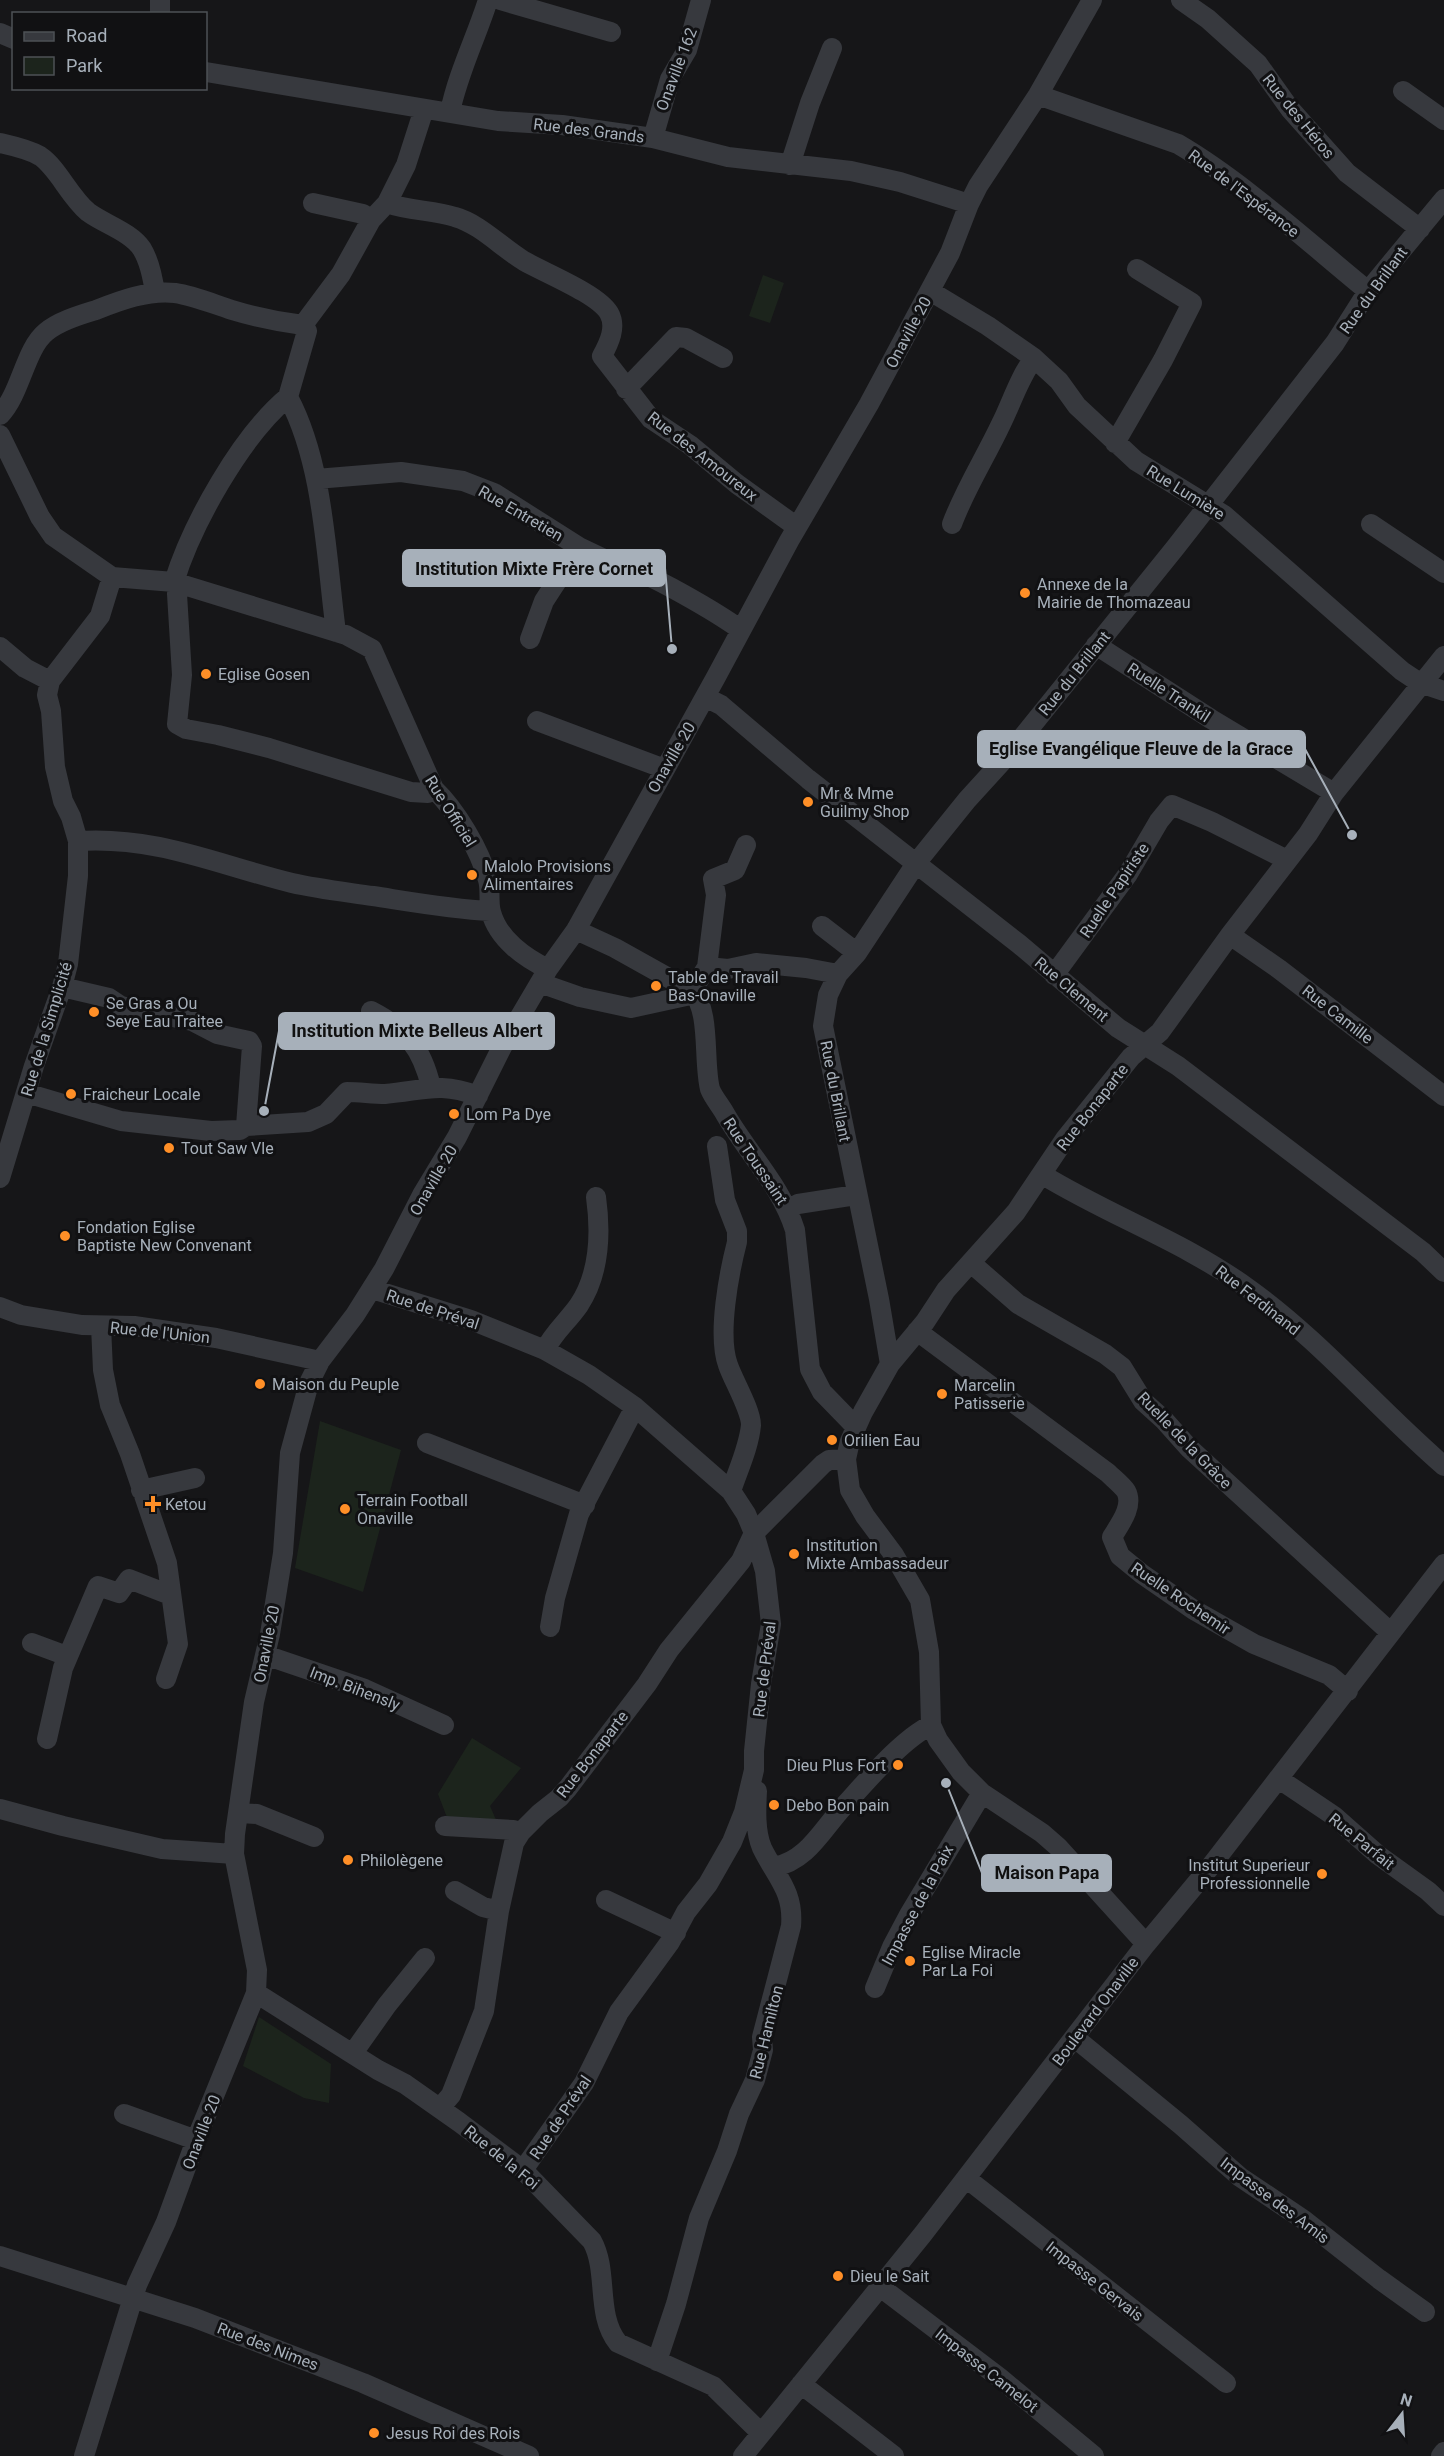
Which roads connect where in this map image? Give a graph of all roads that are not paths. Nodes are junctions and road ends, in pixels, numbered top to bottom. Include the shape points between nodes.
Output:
1 (488, 0) edge
2 (500, 0) edge
3 (701, 0) edge
4 (1092, 0) edge
5 (1181, 0) edge
6 (611, 32) dead end
7 (832, 48) dead end
8 (207, 72) edge
9 (1402, 91) dead end
10 (1038, 94) junction
11 (424, 109) junction
12 (450, 112) junction
13 (1444, 120) edge
14 (653, 138) junction
15 (0, 143) edge
16 (790, 165) junction
17 (1444, 199) edge
18 (313, 203) dead end
19 (387, 203) junction
20 (969, 204) junction
21 (371, 220) junction
22 (1420, 228) junction
23 (1137, 269) dead end
24 (930, 291) junction
25 (1368, 291) junction
26 (155, 293) junction
27 (303, 325) junction
28 (723, 358) dead end
29 (1034, 358) junction
30 (626, 389) junction
31 (288, 397) junction
32 (0, 415) edge
33 (0, 435) edge
34 (1115, 443) junction
35 (316, 479) junction
36 (1208, 505) junction
37 (952, 524) dead end
38 (1371, 524) dead end
39 (797, 527) junction
40 (579, 547) junction
41 (1444, 573) edge
42 (112, 577) junction
43 (177, 583) junction
44 (741, 630) junction
45 (336, 632) junction
46 (530, 639) dead end
47 (1096, 645) junction
48 (0, 647) edge
49 (1444, 656) edge
50 (50, 681) junction
51 (1420, 683) junction
52 (1444, 691) edge
53 (705, 697) junction
54 (537, 721) dead end
55 (665, 769) junction
56 (434, 789) junction
57 (1334, 793) junction
58 (78, 841) junction
59 (746, 845) dead end
60 (1287, 860) junction
61 (917, 862) junction
62 (490, 911) junction
63 (822, 926) dead end
64 (576, 930) junction
65 (1230, 935) junction
66 (857, 953) junction
67 (707, 967) junction
68 (838, 974) junction
69 (1054, 975) junction
70 (544, 976) junction
71 (62, 987) junction
72 (692, 991) junction
73 (371, 1011) dead end
74 (1144, 1047) junction
75 (431, 1087) junction
76 (26, 1093) junction
77 (478, 1096) junction
78 (1444, 1096) edge
79 (246, 1126) junction
80 (717, 1146) dead end
81 (1043, 1175) junction
82 (0, 1178) edge
83 (856, 1195) junction
84 (596, 1197) dead end
85 (789, 1209) junction
86 (971, 1263) junction
87 (1444, 1272) edge
88 (372, 1289) junction
89 (0, 1307) edge
90 (101, 1326) junction
91 (917, 1331) junction
92 (545, 1350) junction
93 (320, 1361) junction
94 (890, 1364) junction
95 (635, 1407) junction
96 (856, 1426) junction
97 (427, 1443) dead end
98 (846, 1459) junction
99 (1444, 1466) edge
100 (195, 1478) dead end
101 (141, 1490) junction
102 (731, 1491) junction
103 (585, 1505) junction
104 (754, 1533) junction
105 (1444, 1564) edge
106 (171, 1593) junction
107 (550, 1627) dead end
108 (1390, 1632) junction
109 (32, 1643) dead end
110 (265, 1655) junction
111 (67, 1656) junction
112 (166, 1679) dead end
113 (1348, 1691) junction
114 (444, 1725) dead end
115 (931, 1725) junction
116 (47, 1739) dead end
117 (754, 1770) junction
118 (1279, 1779) junction
119 (982, 1793) junction
120 (0, 1809) edge
121 (239, 1813) junction
122 (445, 1826) dead end
123 (521, 1832) junction
124 (734, 1836) junction
125 (314, 1837) dead end
126 (760, 1840) junction
127 (234, 1854) junction
128 (774, 1867) junction
129 (455, 1891) dead end
130 (606, 1900) dead end
131 (1444, 1906) edge
132 (499, 1911) junction
133 (676, 1933) junction
134 (1146, 1944) junction
135 (424, 1958) dead end
136 (875, 1988) dead end
137 (256, 1993) junction
138 (1075, 2038) junction
139 (353, 2053) junction
140 (440, 2108) junction
141 (124, 2114) dead end
142 (196, 2140) junction
143 (523, 2170) junction
144 (966, 2178) junction
145 (0, 2256) edge
146 (879, 2286) junction
147 (133, 2298) junction
148 (1425, 2312) dead end
149 (657, 2361) junction
150 (1226, 2383) dead end
151 (801, 2384) junction
152 (761, 2433) junction
153 (1444, 2452) edge
154 (84, 2456) edge
155 (529, 2456) edge
156 (743, 2456) edge
157 (894, 2456) edge
158 (1094, 2456) edge
159 (1441, 2456) edge

1 - 12 street via 457,82
2 - 6 street
3 - 14 street, Onaville 162 via 687,50 670,79
4 - 10 street, Onaville 20
5 - 22 street, Rue des Héros via 1217,26 1257,64 1290,109 1347,173
7 - 16 street
8 - 11 street, Rue des Grands
9 - 13 street
10 - 20 street, Onaville 20
10 - 25 street, Rue de l'Espérance via 1178,144 1195,154
11 - 12 street, Rue des Grands
11 - 19 street via 406,165
12 - 14 street, Rue des Grands
14 - 16 street, Rue des Grands via 728,157
15 - 26 street via 41,157 71,196 135,241 152,273
16 - 20 street, Rue des Grands via 851,171 923,188
17 - 22 street, Rue du Brillant
18 - 21 street via 363,214
19 - 21 street
19 - 30 street, Rue des Amoureux via 470,222 525,262 601,302 610,314 613,331 602,356
20 - 24 street, Onaville 20
21 - 27 street via 341,274
22 - 25 street, Rue du Brillant
23 - 34 street via 1192,303
24 - 29 street, Rue Lumière
24 - 39 street, Onaville 20
25 - 36 street, Rue du Brillant via 1335,343
26 - 27 street via 195,297 275,321
26 - 32 street via 124,299 46,331
27 - 31 street via 307,331
28 - 30 street via 686,338 676,337
29 - 34 street, Rue Lumière
29 - 37 street
30 - 39 street, Rue des Amoureux via 651,419
31 - 35 street via 305,435
31 - 43 street via 270,412 239,453 186,547
33 - 42 street via 53,536
34 - 36 street, Rue Lumière via 1136,461
35 - 40 street, Rue Entretien via 401,472 463,481 494,493
35 - 45 street
36 - 47 street, Rue du Brillant
36 - 51 street, Rue Lumière via 1248,534
38 - 41 street
39 - 44 street, Onaville 20
40 - 44 street, Rue Entretien via 651,578
40 - 46 street via 544,601
42 - 43 street
42 - 50 street via 100,616
43 - 45 street
43 - 56 street via 182,675 177,724 411,792 428,793
44 - 53 street, Onaville 20
45 - 56 street, Rue Officiel via 372,649
47 - 57 street, Ruelle Trankil
47 - 61 street, Rue du Brillant
48 - 50 street via 25,668
49 - 51 street, Rue Bonaparte
50 - 58 street, Rue de la Simplicité via 47,695 55,767
51 - 52 street, Rue Lumière
51 - 57 street, Rue Bonaparte
53 - 55 street, Onaville 20
53 - 61 street, Rue Clement via 721,705 805,777
54 - 55 street
55 - 64 street, Onaville 20
56 - 62 street, Rue Officiel via 458,817 479,860 488,880
57 - 60 street, Rue Bonaparte
58 - 62 street via 159,846 305,886
58 - 71 street, Rue de la Simplicité via 78,876
59 - 67 street via 735,870 713,879 716,896
60 - 65 street, Rue Bonaparte
60 - 69 street, Ruelle Papiriste via 1172,805 1128,874
61 - 66 street, Rue du Brillant
61 - 69 street, Rue Clement
62 - 70 street, Rue Officiel via 513,946
63 - 66 street
64 - 70 street, Onaville 20
64 - 72 street
65 - 74 street, Rue Bonaparte via 1160,1032
65 - 78 street, Rue Camille
66 - 68 street, Rue du Brillant
67 - 68 street via 728,969 756,963
67 - 72 street
68 - 83 street, Rue du Brillant via 828,996 823,1026
69 - 74 street, Rue Clement
70 - 72 street, Rue Officiel via 580,997 631,1008 686,996
70 - 77 street, Onaville 20
71 - 76 street, Rue de la Simplicité
71 - 79 street via 109,998 121,1006 192,1021 217,1034 249,1041 252,1046
72 - 85 street, Rue Toussaint via 702,1011 711,1091
73 - 75 street via 397,1025 406,1035 424,1063
74 - 81 street, Rue Bonaparte via 1131,1057 1065,1139
74 - 87 street, Rue Clement via 1178,1066
75 - 77 street via 463,1090
75 - 79 street via 379,1094 347,1092 326,1114 308,1122
76 - 79 street via 120,1121 211,1131 240,1130
76 - 82 street, Rue de la Simplicité
77 - 88 street, Onaville 20
80 - 102 street via 725,1200 737,1231 724,1318 724,1350 751,1424
81 - 86 street, Rue Bonaparte
81 - 99 street, Rue Ferdinand via 1181,1246 1250,1289
83 - 85 street via 798,1204
83 - 94 street, Rue du Brillant
84 - 92 street via 599,1235 592,1280 579,1305
85 - 96 street, Rue Toussaint via 799,1252 810,1368 822,1392
86 - 91 street, Rue Bonaparte
86 - 108 street, Ruelle de la Grâce via 1018,1304 1122,1367 1143,1401 1189,1448
88 - 92 street, Rue de Préval via 471,1320
88 - 93 street, Onaville 20
89 - 90 street, Rue de l'Union via 21,1315
90 - 93 street, Rue de l'Union via 134,1326 216,1338
90 - 101 street via 106,1388
91 - 94 street, Rue Bonaparte
91 - 113 street, Ruelle Rochemir via 1108,1473 1126,1491 1125,1515 1112,1537 1120,1556 1194,1610 1254,1644 1329,1675
92 - 95 street, Rue de Préval
93 - 110 street, Onaville 20 via 309,1383 290,1453 283,1553
94 - 96 street, Rue Bonaparte
95 - 102 street, Rue de Préval
95 - 103 street
96 - 98 street, Rue Bonaparte
97 - 103 street
98 - 104 street, Rue Bonaparte via 823,1464
98 - 115 street via 850,1490 920,1600 929,1652
100 - 101 street
101 - 106 street via 167,1563
102 - 104 street, Rue de Préval
103 - 107 street via 573,1532
104 - 117 street, Rue de Préval via 765,1571 771,1624
104 - 123 street, Rue Bonaparte via 741,1561 669,1650 568,1788
105 - 108 street, Boulevard Onaville
106 - 111 street via 129,1579 119,1593 98,1586
106 - 112 street via 178,1644
108 - 113 street, Boulevard Onaville
109 - 111 street
110 - 114 street, Imp. Bihensly via 364,1689
110 - 121 street, Onaville 20
111 - 116 street
113 - 118 street, Boulevard Onaville
115 - 119 street via 961,1772
115 - 128 street via 903,1746 844,1806 811,1848
117 - 124 street, Rue de Préval
117 - 126 street, Rue Hamilton via 759,1776 756,1793
118 - 131 street, Rue Parfait via 1334,1816
118 - 134 street, Boulevard Onaville
119 - 134 street via 1058,1847
119 - 136 street, Impasse de la Paix via 909,1915
120 - 127 street via 162,1849
121 - 125 street via 257,1814
121 - 127 street, Onaville 20
122 - 123 street
123 - 132 street, Rue Bonaparte via 514,1843
124 - 126 street
124 - 133 street, Rue de Préval
126 - 128 street, Rue Hamilton
127 - 137 street, Onaville 20 via 257,1970
128 - 149 street, Rue Hamilton via 784,1883 792,1911 762,2037 759,2067 699,2218
129 - 132 street
130 - 133 street
132 - 140 street, Rue Bonaparte via 484,2011 451,2096
133 - 143 street, Rue de Préval via 628,1996 593,2068
134 - 138 street, Boulevard Onaville
135 - 139 street
137 - 139 street, Rue de la Foi
137 - 142 street, Onaville 20
138 - 144 street, Boulevard Onaville
138 - 148 street, Impasse des Amis via 1240,2177 1297,2214
139 - 140 street, Rue de la Foi
140 - 143 street, Rue de la Foi
141 - 142 street
142 - 147 street, Onaville 20
143 - 149 street, Rue de la Foi via 596,2248 611,2334 618,2343
144 - 146 street, Boulevard Onaville
144 - 150 street, Impasse Gervais
145 - 147 street, Rue des Nimes
146 - 151 street, Boulevard Onaville
146 - 158 street, Impasse Camelot
147 - 154 street, Onaville 20
147 - 155 street, Rue des Nimes via 363,2383
149 - 152 street, Rue de la Foi via 713,2386
151 - 152 street, Boulevard Onaville
151 - 157 street
152 - 156 street, Boulevard Onaville
153 - 159 street

